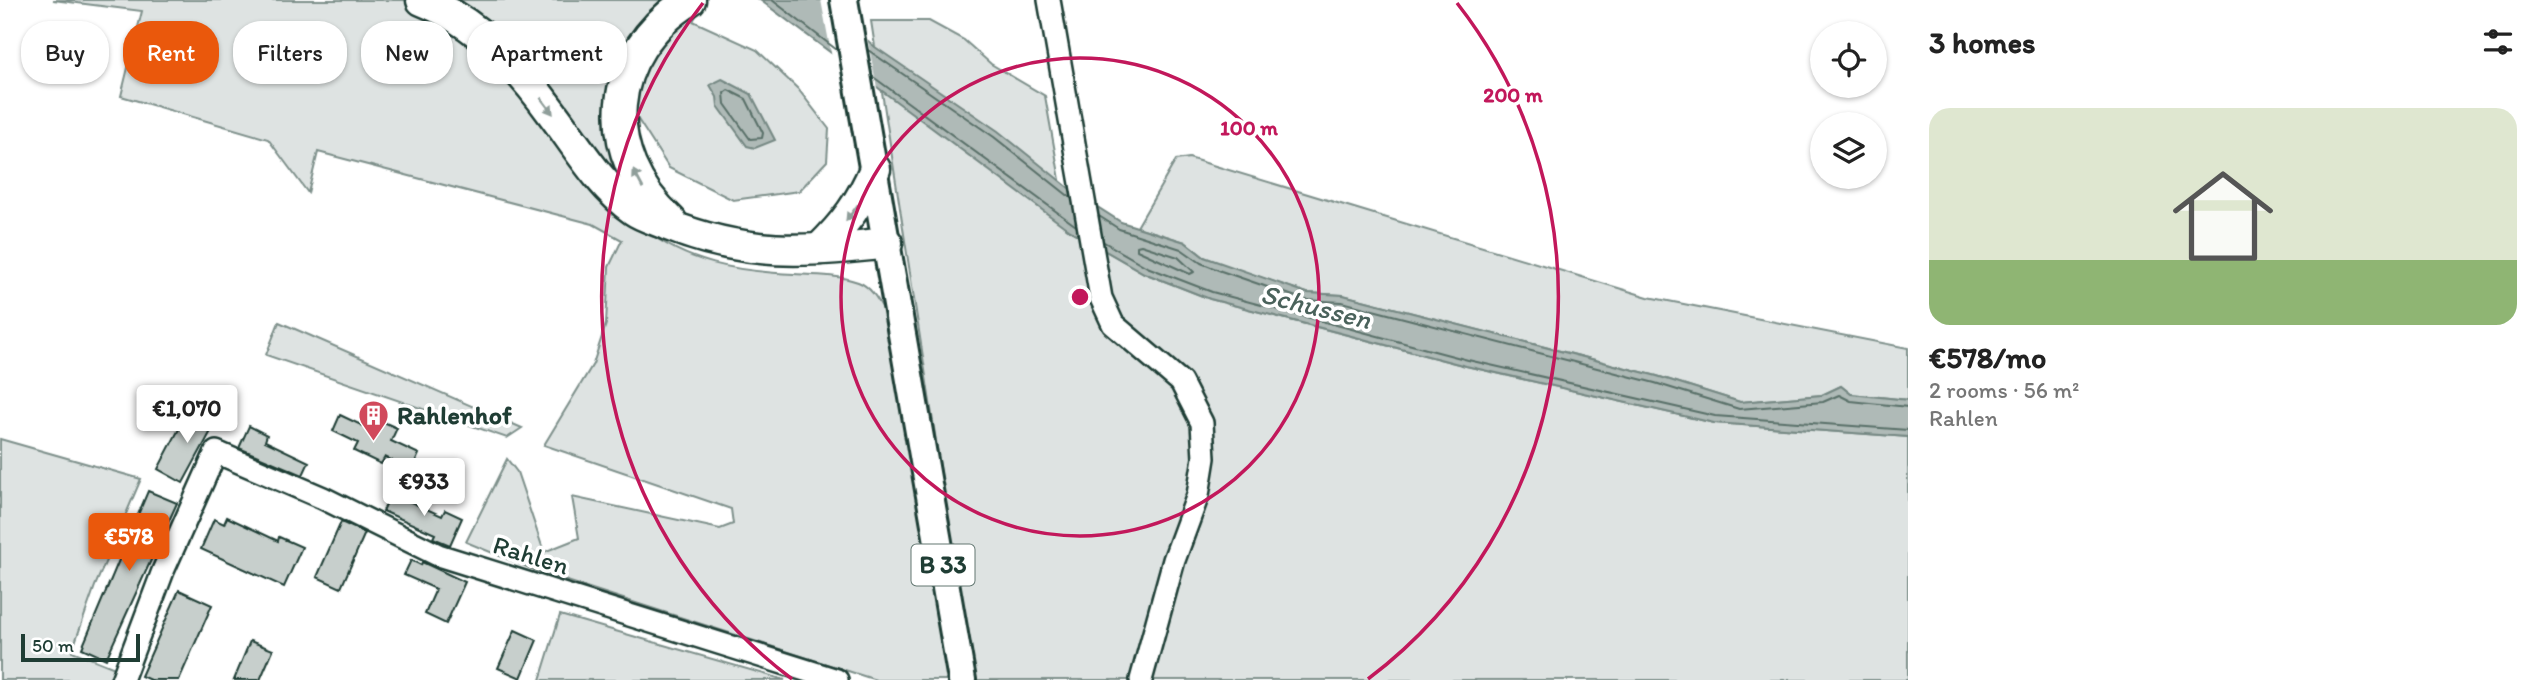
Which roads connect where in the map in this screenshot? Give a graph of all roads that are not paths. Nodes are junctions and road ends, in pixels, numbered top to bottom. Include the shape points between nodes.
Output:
1 (422, 0) edge
2 (690, 0) edge
3 (844, 0) edge
4 (1049, 0) edge
5 (875, 169) junction
6 (681, 230) junction
7 (887, 243) junction
8 (819, 249) junction
9 (122, 680) edge
10 (837, 680) edge
11 (962, 680) edge
12 (1141, 680) edge

1 -> 6 highway via 469,26 504,54 608,185 635,211
6 -> 2 highway via 651,203 634,173 622,136 619,96 629,64 644,39 668,14
3 - 5 main road, B 33
4 - 12 street via 1098,284 1113,324 1181,382 1202,423 1204,458 1198,495 1174,560
5 - 7 main road, B 33
5 -> 8 highway via 844,225
6 - 8 highway via 743,248
7 - 8 highway
7 - 11 main road, B 33
9 - 10 street, Rahlen via 163,571 216,452 438,555

